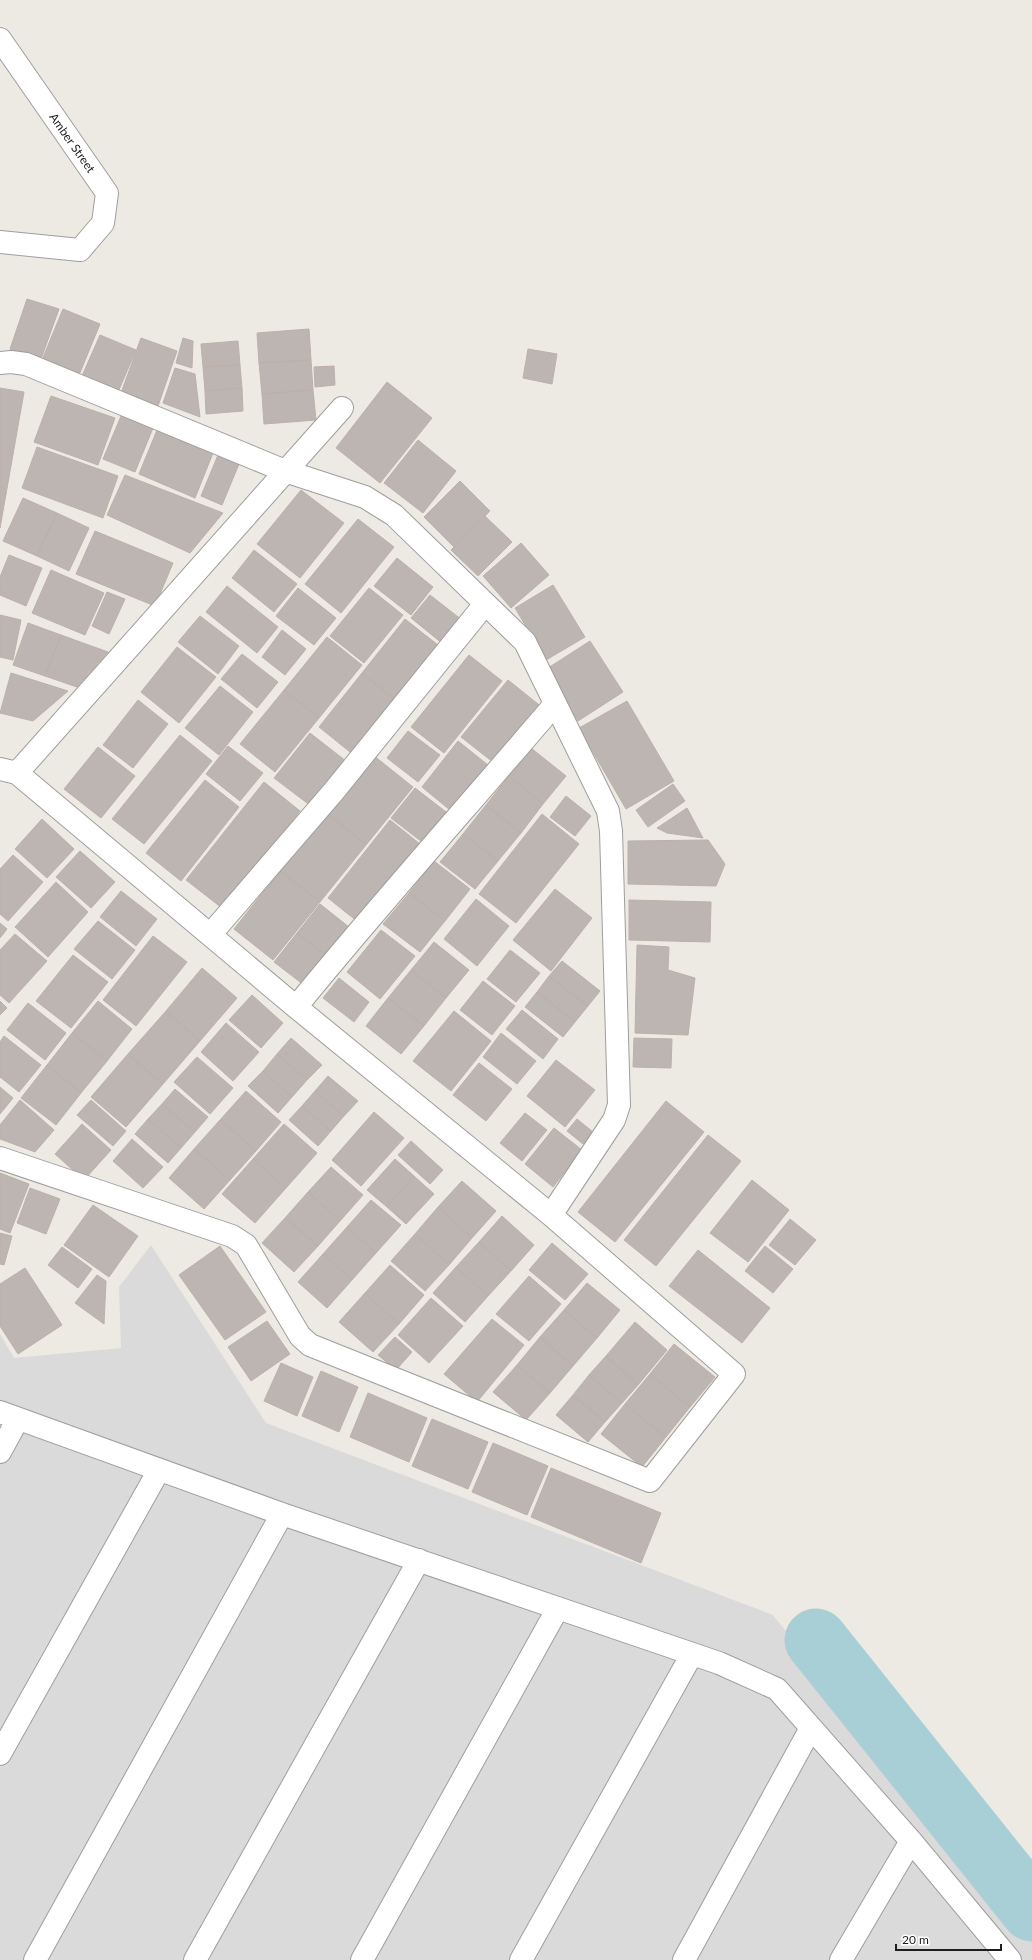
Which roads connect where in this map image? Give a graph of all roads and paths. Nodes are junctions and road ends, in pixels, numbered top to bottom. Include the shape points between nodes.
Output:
1 (0, 39) edge
2 (0, 242) edge
3 (0, 363) edge
4 (342, 408) dead end
5 (285, 470) junction
6 (485, 604) junction
7 (555, 704) junction
8 (8, 771) edge
9 (210, 935) junction
10 (296, 1008) junction
11 (0, 1158) edge
12 (551, 1215) junction
13 (9, 1416) edge
14 (0, 1452) edge
15 (159, 1470) junction
16 (282, 1514) junction
17 (419, 1560) junction
18 (558, 1608) junction
19 (692, 1654) junction
20 (811, 1728) junction
21 (0, 1754) edge
22 (911, 1841) junction
23 (1006, 1959) edge
24 (35, 1960) edge
25 (195, 1960) edge
26 (362, 1960) edge
27 (521, 1960) edge
28 (684, 1960) edge
29 (841, 1960) edge

1 - 2 street, Amber Street via 107,193 103,223 80,250
3 - 5 street via 26,364
4 - 5 street
5 - 6 street via 365,497 394,515
5 - 8 street
6 - 7 street via 525,642
6 - 9 street via 334,791
7 - 10 street via 412,868
7 - 12 street via 608,811 611,831 619,1105 614,1120
8 - 9 street
9 - 10 street
10 - 12 street
11 - 12 street via 232,1236 246,1245 300,1336 310,1345 650,1482 734,1374
13 - 14 street
13 - 15 street
15 - 16 street
15 - 21 street
16 - 17 street
16 - 24 street
17 - 18 street
17 - 25 street
18 - 19 street
18 - 26 street
19 - 20 street via 777,1689
19 - 27 street
20 - 22 street
20 - 28 street
22 - 23 street
22 - 29 street

